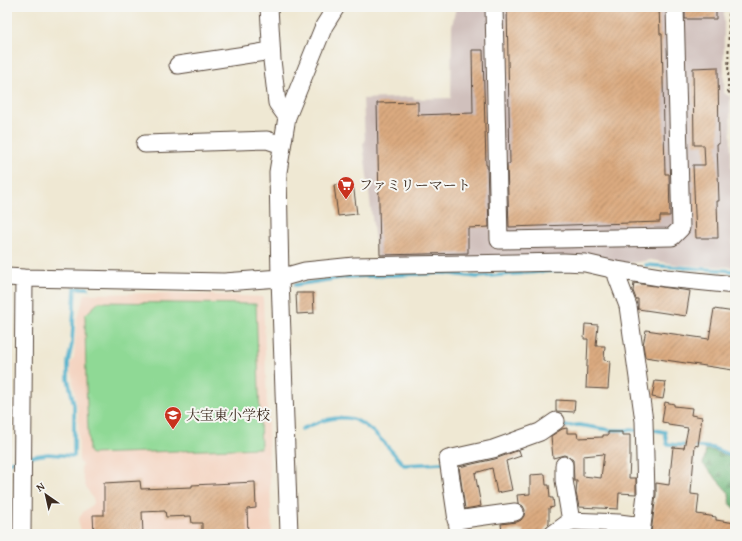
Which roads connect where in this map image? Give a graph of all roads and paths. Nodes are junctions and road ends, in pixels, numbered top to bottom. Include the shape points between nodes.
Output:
1 (269, 7) edge
2 (336, 7) edge
3 (494, 7) edge
4 (675, 7) edge
5 (729, 7) edge
6 (271, 51) junction
7 (178, 65) dead end
8 (735, 101) edge
9 (287, 117) junction
10 (145, 144) dead end
11 (282, 146) junction
12 (616, 270) junction
13 (15, 277) edge
14 (280, 278) junction
15 (735, 285) edge
16 (556, 421) dead end
17 (564, 465) dead end
18 (515, 512) dead end
19 (571, 521) junction
20 (458, 527) edge
21 (641, 530) edge
22 (22, 534) edge
23 (289, 534) edge
24 (553, 534) edge

1 - 6 street
2 - 9 street via 324,26
3 - 4 street via 499,240 672,237 681,228
5 - 8 path via 728,91
6 - 7 street
6 - 9 street via 276,103
9 - 11 street
10 - 11 street via 267,140
11 - 14 street via 278,172
12 - 14 street via 585,263 485,262 354,266 305,271
12 - 15 street
12 - 21 street via 628,306 644,421 646,494
13 - 14 street via 224,282
13 - 22 street
14 - 23 street
16 - 20 street via 540,432 493,449 448,459
17 - 19 street
18 - 20 street
19 - 21 street via 619,523
19 - 24 street

